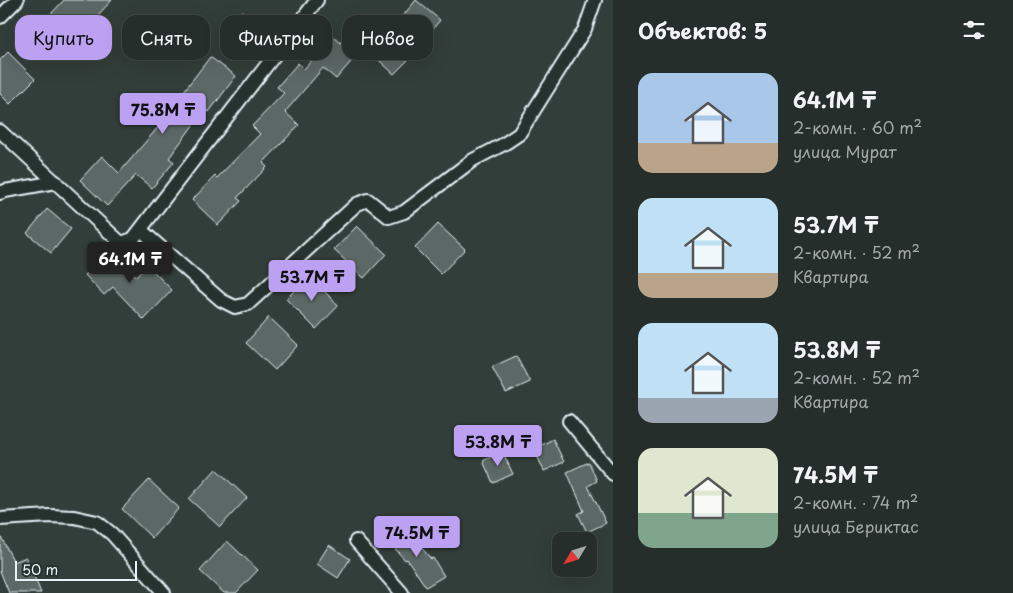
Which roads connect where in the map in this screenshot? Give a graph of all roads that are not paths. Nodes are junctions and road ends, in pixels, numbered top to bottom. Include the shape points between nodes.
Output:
1 (17, 0) edge
2 (317, 0) edge
3 (595, 0) edge
4 (0, 17) edge
5 (0, 131) edge
6 (56, 182) junction
7 (0, 194) edge
8 (141, 230) junction
9 (569, 421) dead end
10 (613, 474) edge
11 (0, 519) edge
12 (356, 541) dead end
13 (164, 593) edge
14 (402, 593) edge

1 - 4 street
2 - 8 street
3 - 8 street via 585,29 519,134 473,160 404,212 389,217 368,200 357,204 248,304 235,307 221,300
5 - 6 street
6 - 7 street
6 - 8 street via 121,243 133,239
9 - 10 street
11 - 13 street via 50,516 97,522 112,534
12 - 14 street

